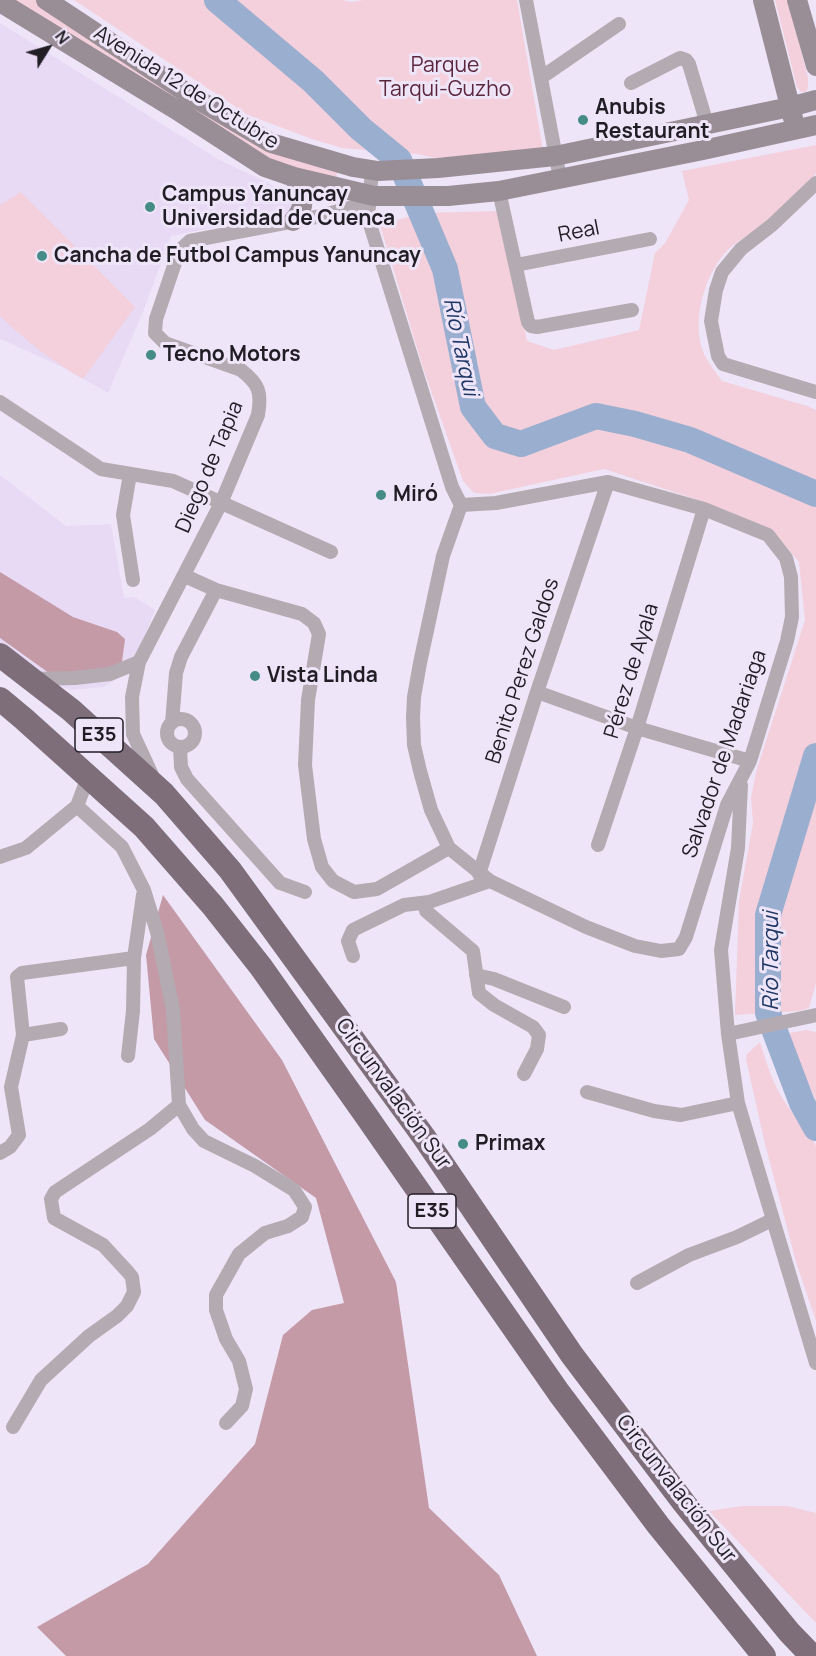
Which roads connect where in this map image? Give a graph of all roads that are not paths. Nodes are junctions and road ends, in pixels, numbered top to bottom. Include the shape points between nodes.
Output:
1 (46, 0) edge
2 (526, 0) edge
3 (764, 0) edge
4 (797, 0) edge
5 (0, 2) edge
6 (619, 24) dead end
7 (816, 66) edge
8 (542, 77) junction
9 (631, 83) dead end
10 (816, 100) edge
11 (790, 107) junction
12 (707, 124) junction
13 (816, 125) edge
14 (796, 129) junction
15 (555, 156) junction
16 (375, 170) junction
17 (294, 177) junction
18 (560, 178) junction
19 (816, 183) edge
20 (499, 191) junction
21 (371, 198) junction
22 (293, 221) junction
23 (650, 239) dead end
24 (516, 265) junction
25 (632, 310) dead end
26 (816, 392) edge
27 (0, 402) edge
28 (130, 474) junction
29 (608, 482) junction
30 (221, 503) junction
31 (461, 505) junction
32 (704, 509) junction
33 (331, 552) dead end
34 (185, 576) junction
35 (133, 580) dead end
36 (216, 590) junction
37 (0, 655) edge
38 (139, 662) junction
39 (31, 679) junction
40 (537, 692) junction
41 (0, 699) edge
42 (172, 723) junction
43 (637, 728) junction
44 (180, 747) junction
45 (750, 761) junction
46 (88, 777) junction
47 (742, 777) junction
48 (164, 794) junction
49 (77, 806) junction
50 (598, 845) dead end
51 (449, 848) junction
52 (0, 857) edge
53 (485, 877) junction
54 (144, 890) junction
55 (305, 892) dead end
56 (429, 902) junction
57 (353, 956) dead end
58 (134, 958) junction
59 (476, 975) junction
60 (564, 1007) dead end
61 (816, 1015) edge
62 (61, 1029) dead end
63 (733, 1033) junction
64 (23, 1035) junction
65 (128, 1056) dead end
66 (524, 1074) dead end
67 (587, 1092) dead end
68 (738, 1103) junction
69 (179, 1105) junction
70 (0, 1153) edge
71 (772, 1220) junction
72 (637, 1283) dead end
73 (816, 1363) edge
74 (226, 1423) dead end
75 (13, 1427) dead end
76 (764, 1656) edge
77 (812, 1656) edge

1 - 16 main road, Avenida 12 de Octubre via 271,143
2 - 8 street
3 - 11 main road
4 - 7 main road
5 - 17 main road, Avenida 12 de Octubre via 265,167
6 - 8 street
8 - 15 street
9 - 12 street via 680,58 686,60
10 - 11 main road, Avenida 12 de Octubre
11 - 12 main road, Avenida 12 de Octubre
11 - 14 main road
12 - 15 main road, Avenida 12 de Octubre
13 - 14 main road, Avenida 12 de Octubre
14 - 18 main road, Avenida 12 de Octubre
15 - 16 main road, Avenida 12 de Octubre
15 - 18 street
16 - 21 street
17 - 21 main road, Avenida 12 de Octubre
17 - 22 main road via 304,202
18 - 20 main road, Avenida 12 de Octubre
19 - 26 street via 726,266 716,290 711,321 723,364
20 - 21 main road, Avenida 12 de Octubre
20 - 24 street
21 - 22 street, Diego de Tapia
21 - 31 street via 368,218 452,487
22 - 30 street, Diego de Tapia via 190,241 174,249 156,319 155,333 165,343 241,370 258,388 258,415
23 - 24 street, Real
24 - 25 street via 531,326
27 - 28 street via 100,469
28 - 30 street via 173,481
28 - 35 street via 123,514
29 - 31 street, Salvador de Madariaga via 496,503
29 - 32 street, Salvador de Madariaga
29 - 40 street, Benito Perez Galdos
30 - 33 street
30 - 34 street, Diego de Tapia
31 - 51 street via 443,555 413,717 420,771 431,810
32 - 43 street, Pérez de Ayala
32 - 45 street, Salvador de Madariaga via 768,535 789,567 792,616
34 - 36 street
34 - 38 street, Diego de Tapia
36 - 42 street via 181,657
36 - 51 street via 302,614 314,623 318,634 308,700 305,765 314,838 322,867 333,881 354,892 376,889
37 - 39 highway, Circunvalación Sur / E35
38 - 39 street via 110,674
38 - 48 street, Diego de Tapia via 132,697 133,734 147,768
39 - 48 highway, Circunvalación Sur / E35
40 - 43 street
40 - 53 street, Benito Perez Galdos
41 - 46 highway, Circunvalación Sur / E35
42 - 44 street via 168,738
42 - 44 street via 187,720 194,728 190,743
43 - 45 street
43 - 50 street, Pérez de Ayala
44 - 55 street via 181,767 188,779 280,883
45 - 47 street, Salvador de Madariaga
46 - 49 street
46 - 76 highway, Circunvalación Sur / E35 via 144,827 261,967 559,1393 658,1525
47 - 53 street, Salvador de Madariaga via 727,805 679,949 662,951 635,946 586,927
47 - 63 street via 738,848 721,950
48 - 77 highway, Circunvalación Sur / E35 via 230,870 287,947 424,1137 579,1364 684,1503
49 - 52 street via 26,848
49 - 54 street via 122,847
51 - 53 street
53 - 56 street
54 - 58 street
54 - 69 street via 173,1009
56 - 57 street via 404,905 353,930 348,941
56 - 59 street via 426,911 473,951
58 - 64 street via 22,973 17,977
58 - 65 street
59 - 60 street
59 - 66 street via 479,993 540,1035
61 - 63 street
62 - 64 street
63 - 68 street
64 - 70 street via 11,1087 19,1135
67 - 68 street via 681,1115
68 - 71 street
69 - 74 street via 204,1141 294,1190 306,1207 302,1217 265,1233 239,1254 216,1294 216,1310 239,1361 246,1389 242,1406
69 - 75 street via 51,1199 54,1218 103,1245 124,1265 132,1277 134,1292 117,1316 41,1380
71 - 72 street via 689,1255
71 - 73 street

